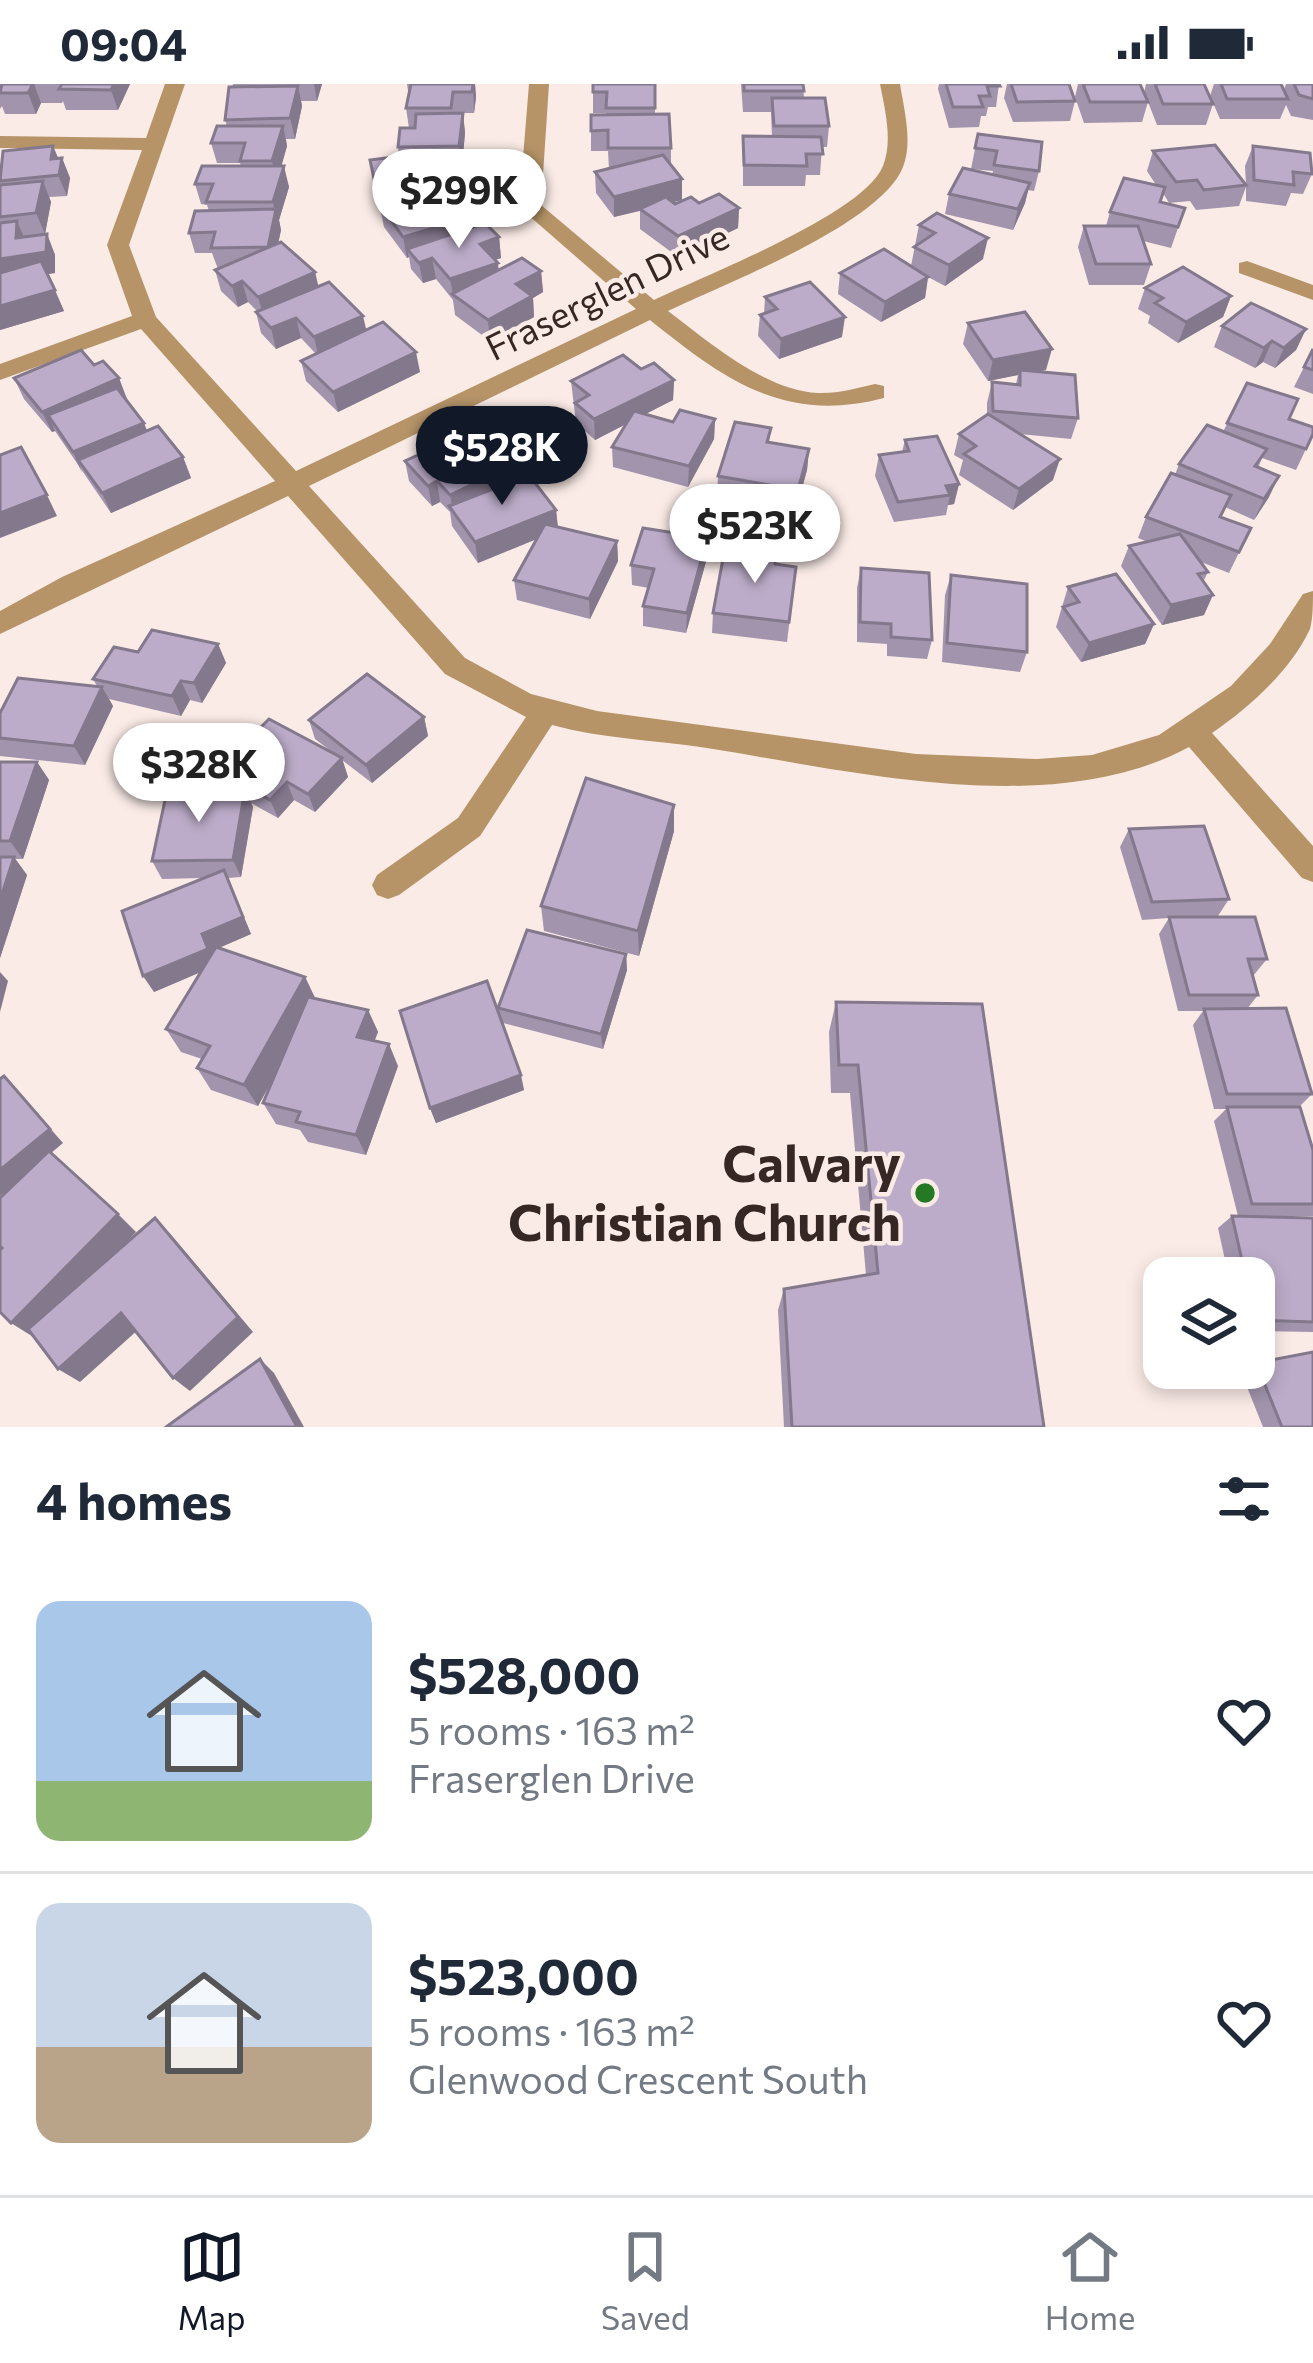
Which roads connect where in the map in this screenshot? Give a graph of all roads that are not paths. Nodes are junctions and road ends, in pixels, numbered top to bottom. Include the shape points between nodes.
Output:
1 (175, 84) edge
2 (539, 84) edge
3 (890, 84) edge
4 (0, 142) edge
5 (152, 144) junction
6 (1247, 268) dead end
7 (1313, 293) edge
8 (652, 309) junction
9 (145, 319) junction
10 (0, 372) edge
11 (875, 392) dead end
12 (293, 483) junction
13 (1313, 601) edge
14 (0, 624) edge
15 (545, 712) junction
16 (1194, 733) junction
17 (1313, 868) edge
18 (388, 885) dead end

1 - 5 street
2 - 8 street via 530,207
3 - 8 street, Fraserglen Drive via 901,143 896,167 861,205
4 - 5 street
5 - 9 street via 118,245
6 - 7 street
8 - 11 street via 745,375 789,392 812,400
8 - 12 street, Fraserglen Drive
9 - 10 street
9 - 12 street
12 - 14 street, Fraserglen Drive
12 - 15 street via 454,665
13 - 16 street via 1285,650 1233,706
15 - 16 street via 989,769 1137,757
15 - 18 street via 469,827
16 - 17 street

